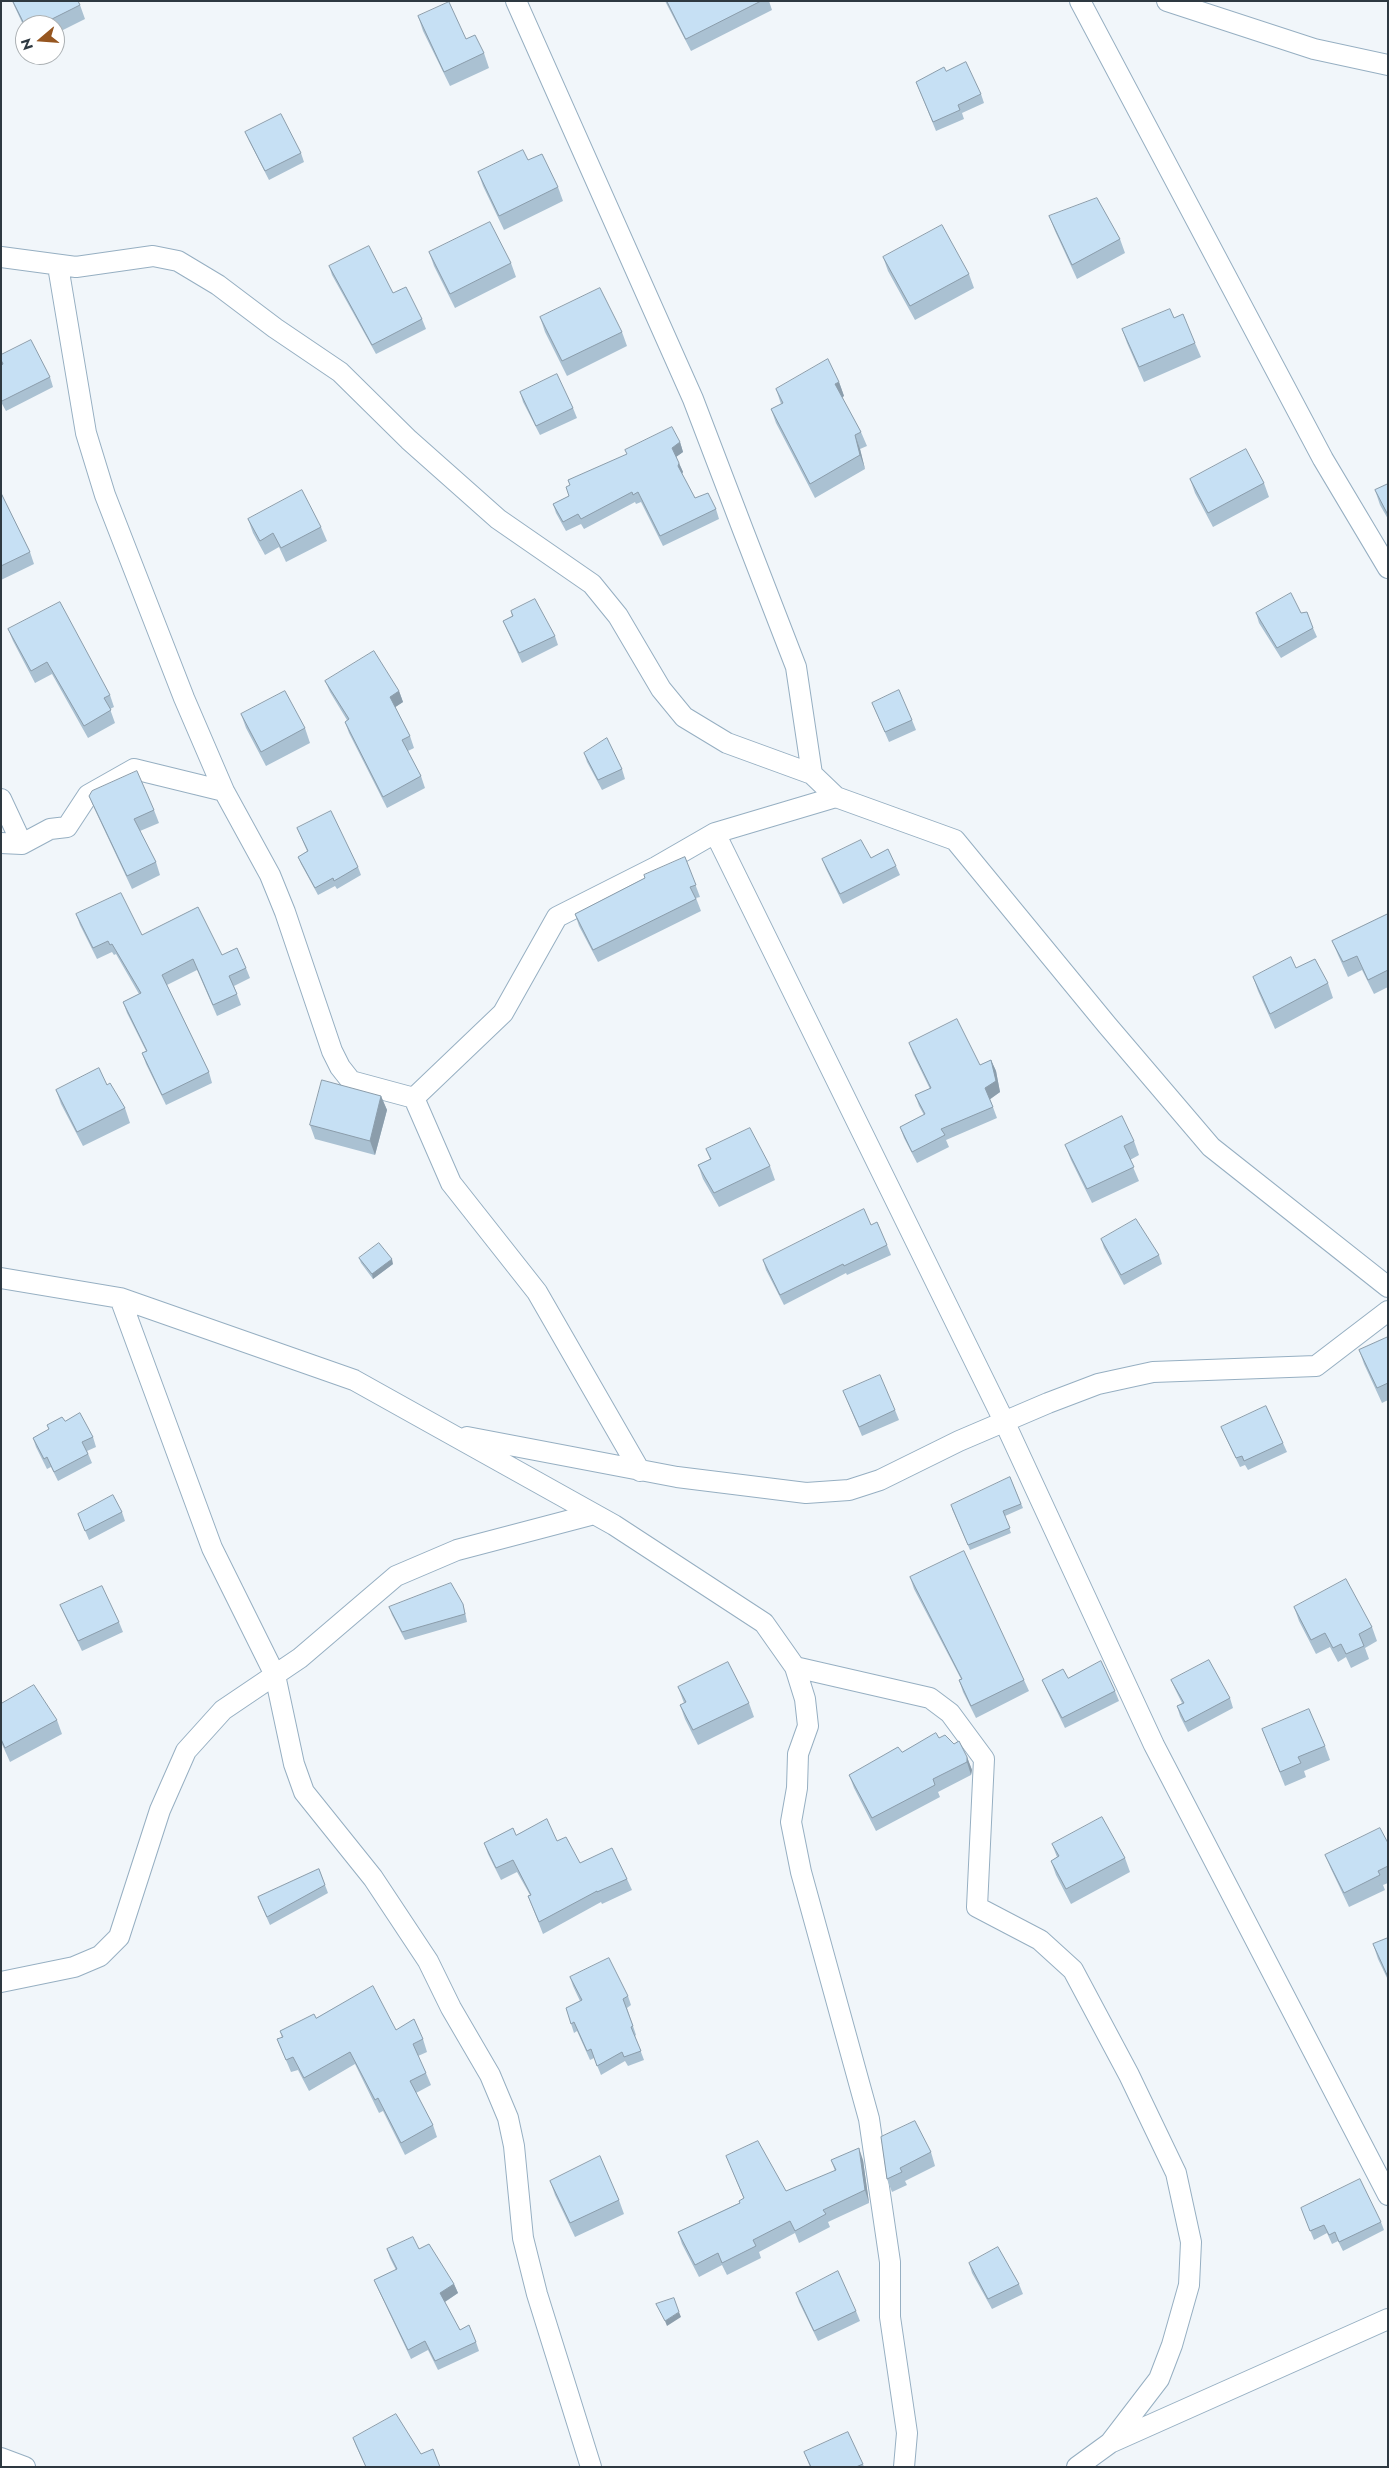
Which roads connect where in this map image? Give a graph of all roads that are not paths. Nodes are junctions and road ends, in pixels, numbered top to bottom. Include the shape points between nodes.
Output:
1 (516, 1) edge
2 (1080, 1) edge
3 (1167, 1) edge
4 (1388, 65) edge
5 (1, 257) edge
6 (58, 266) junction
7 (1388, 568) edge
8 (812, 774) junction
9 (224, 791) junction
10 (836, 798) junction
11 (1, 799) edge
12 (715, 833) junction
13 (1, 843) edge
14 (22, 844) junction
15 (414, 1098) junction
16 (1, 1278) edge
17 (1388, 1287) edge
18 (120, 1298) junction
19 (1388, 1311) edge
20 (1004, 1421) junction
21 (449, 1433) junction
22 (640, 1471) junction
23 (594, 1514) junction
24 (795, 1668) junction
25 (274, 1675) junction
26 (1, 1982) edge
27 (1388, 2195) edge
28 (1388, 2319) edge
29 (1110, 2443) junction
30 (1, 2458) edge
31 (25, 2467) edge
32 (591, 2467) edge
33 (904, 2467) edge
34 (1077, 2467) edge

1 - 8 street via 693,399 744,530 796,667
2 - 7 street via 1319,450
3 - 4 street via 1314,49
5 - 6 street
6 - 8 street via 76,267 153,256 178,262 218,284 340,372 409,440 498,519 592,584 618,616 661,689 684,717 727,743
6 - 9 street via 86,433 105,495
8 - 10 street
9 - 14 street via 134,769 88,795 66,827 50,829
9 - 15 street via 276,889 340,1067 351,1081
10 - 12 street
10 - 17 street via 955,840 1211,1146
11 - 14 street
12 - 15 street via 557,917 503,1013
12 - 20 street
13 - 14 street
15 - 22 street via 451,1182 536,1292
16 - 18 street
18 - 21 street via 354,1380
18 - 25 street via 212,1548
19 - 20 street via 1316,1366 1153,1372 1098,1384
20 - 22 street via 907,1468 849,1490 806,1493
20 - 27 street via 1154,1745
21 - 22 street
21 - 23 street
23 - 24 street via 764,1623
23 - 25 street via 457,1550 396,1576 300,1658
24 - 29 street via 930,1698 950,1713 984,1760 977,1907 1040,1940 1073,1970 1176,2172 1191,2242 1189,2285 1159,2379
24 - 33 street via 805,1699 808,1726 798,1754 791,1822 801,1872 869,2119 890,2262 890,2317 907,2433
25 - 26 street via 223,1710 186,1751 160,1810 119,1936 100,1956 74,1967
25 - 32 street via 294,1764 304,1792 373,1878 428,1961 490,2075 508,2118 523,2238 537,2294
28 - 29 street
29 - 34 street
30 - 31 street

